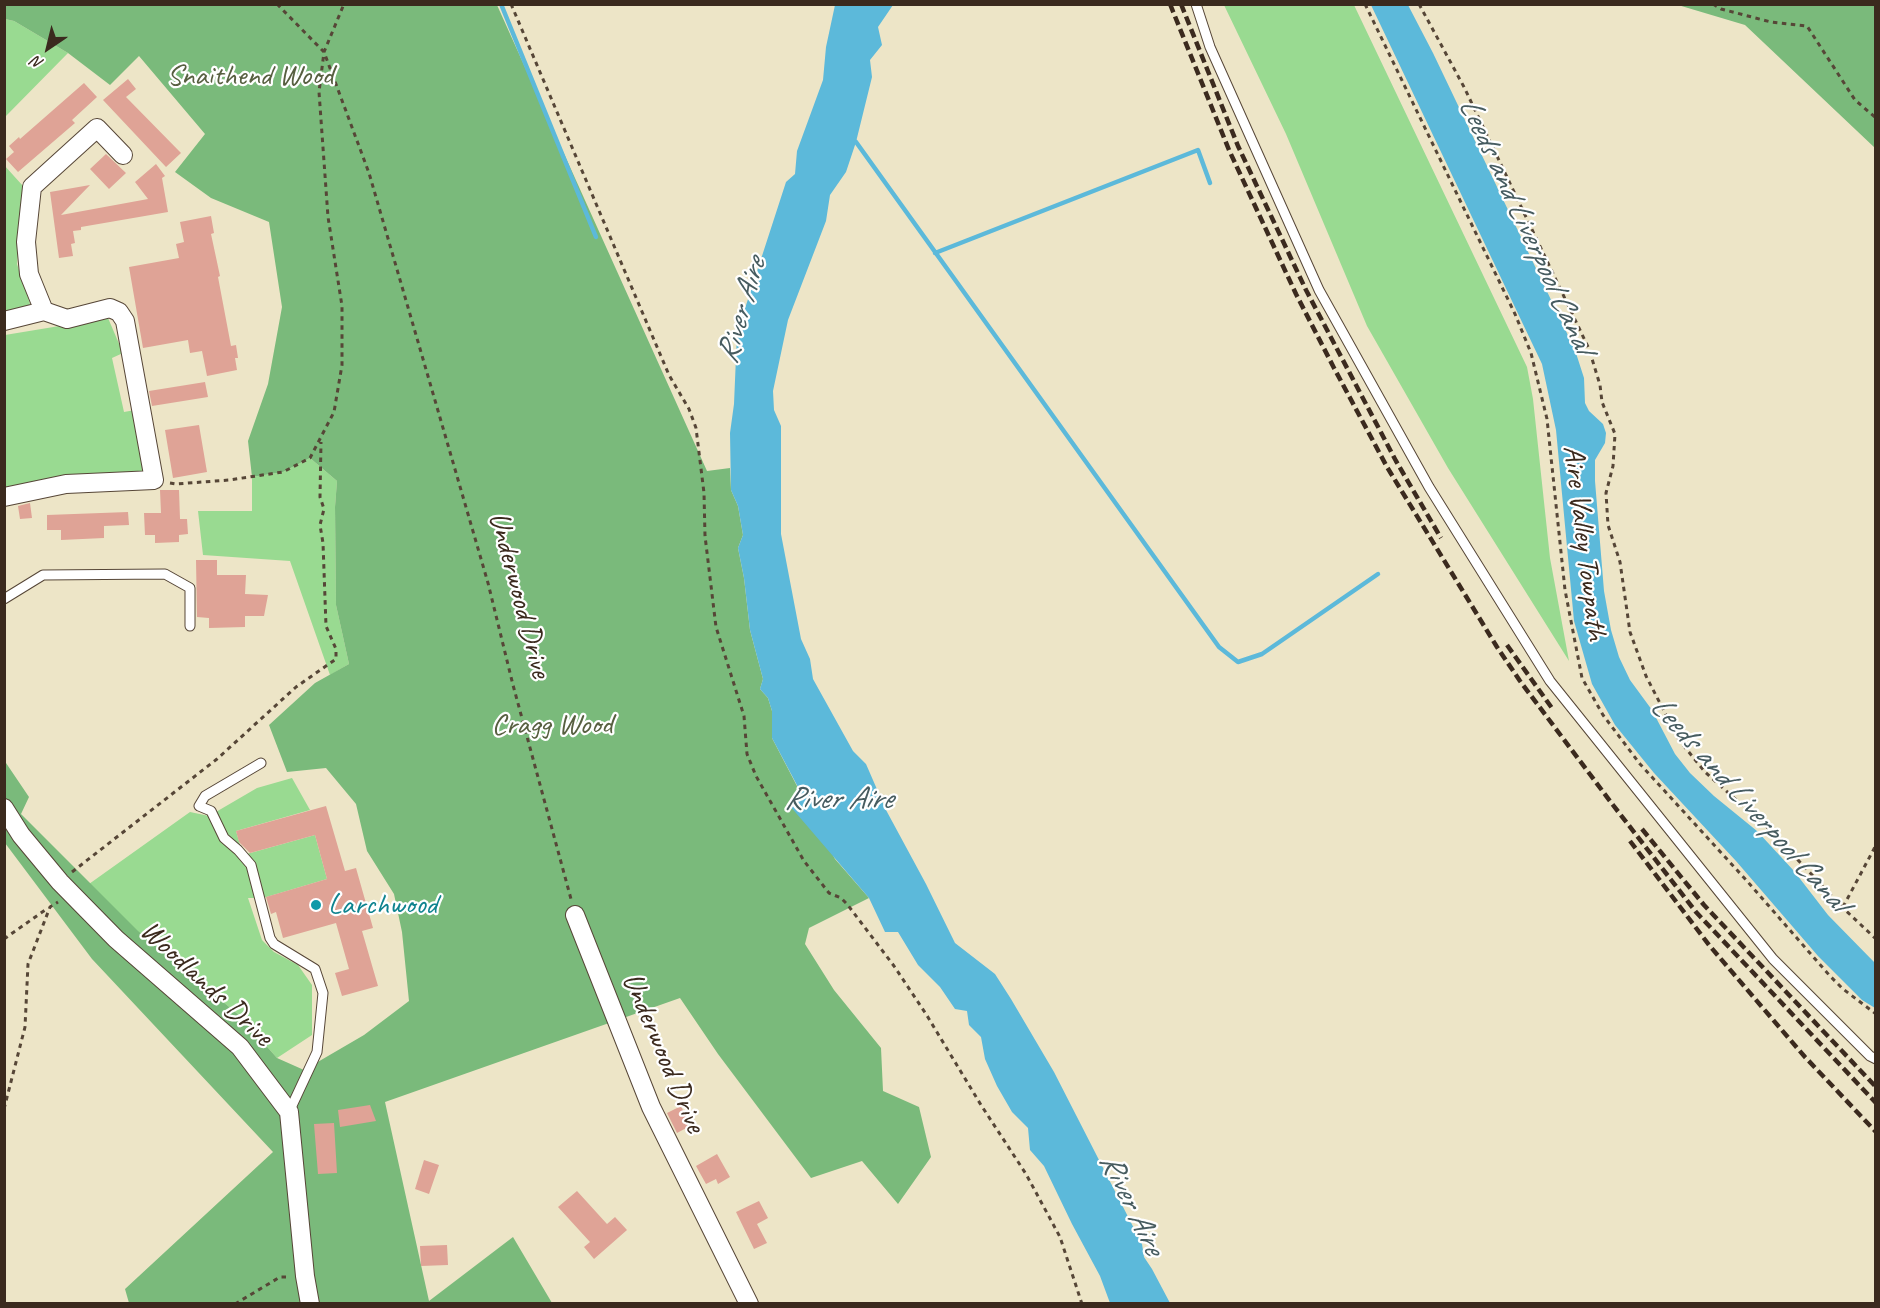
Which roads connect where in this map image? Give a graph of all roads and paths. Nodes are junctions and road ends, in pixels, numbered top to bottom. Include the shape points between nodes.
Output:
1 (277, 4) edge
2 (344, 4) edge
3 (511, 4) edge
4 (1196, 4) edge
5 (1365, 4) edge
6 (1419, 4) edge
7 (1713, 4) edge
8 (324, 52) junction
9 (1875, 118) edge
10 (123, 155) dead end
11 (44, 311) junction
12 (4, 321) edge
13 (321, 440) junction
14 (154, 480) junction
15 (4, 497) edge
16 (4, 599) edge
17 (190, 626) dead end
18 (261, 763) dead end
19 (4, 808) edge
20 (1875, 845) edge
21 (66, 888) junction
22 (50, 907) junction
23 (1842, 907) junction
24 (575, 915) joint
25 (4, 939) edge
26 (1875, 939) edge
27 (1875, 1014) edge
28 (1875, 1059) edge
29 (4, 1109) edge
30 (289, 1112) junction
31 (305, 1276) junction
32 (235, 1304) edge
33 (310, 1304) edge
34 (749, 1304) edge
35 (1082, 1304) edge

1 - 8 path, Underwood Drive
2 - 8 path
3 - 35 path via 669,375 696,428 716,627 744,716 747,754 756,776 804,861 829,893 847,904 894,966 1026,1174 1060,1237
4 - 28 lane via 1210,47 1319,290 1429,487 1550,681 1773,959
5 - 27 path, Aire Valley Towpath via 1531,353 1547,419 1565,590 1582,678 1603,715 1640,764 1830,976
6 - 23 path via 1464,87 1589,349 1602,402 1615,434 1606,493 1608,525 1620,562 1630,632 1646,676 1679,740 1705,772 1769,829
7 - 9 path via 1771,22 1807,26 1856,100
8 - 13 path via 319,92 328,217 342,306 342,365 334,412
8 - 24 path, Underwood Drive via 369,173 414,324 488,583
10 - 11 street via 97,128 32,187 26,242 29,274
11 - 12 street
11 - 14 street via 67,319 110,308 125,321
13 - 14 path via 310,458 283,472 176,484
13 - 21 path via 325,616 336,659 296,687
14 - 15 street via 66,484
16 - 17 lane via 43,575 165,574 190,588
18 - 30 lane via 205,796 199,806 211,812 224,838 251,865 270,938 315,969 323,993 316,1052
19 - 21 street, Woodlands Drive via 21,835
20 - 23 path
21 - 22 path
21 - 30 street, Woodlands Drive via 116,939 240,1047
22 - 25 path
22 - 29 path via 28,964 25,1028
23 - 26 path
24 - 34 street, Underwood Drive via 651,1107
30 - 31 street
31 - 32 path via 280,1277
31 - 33 street

